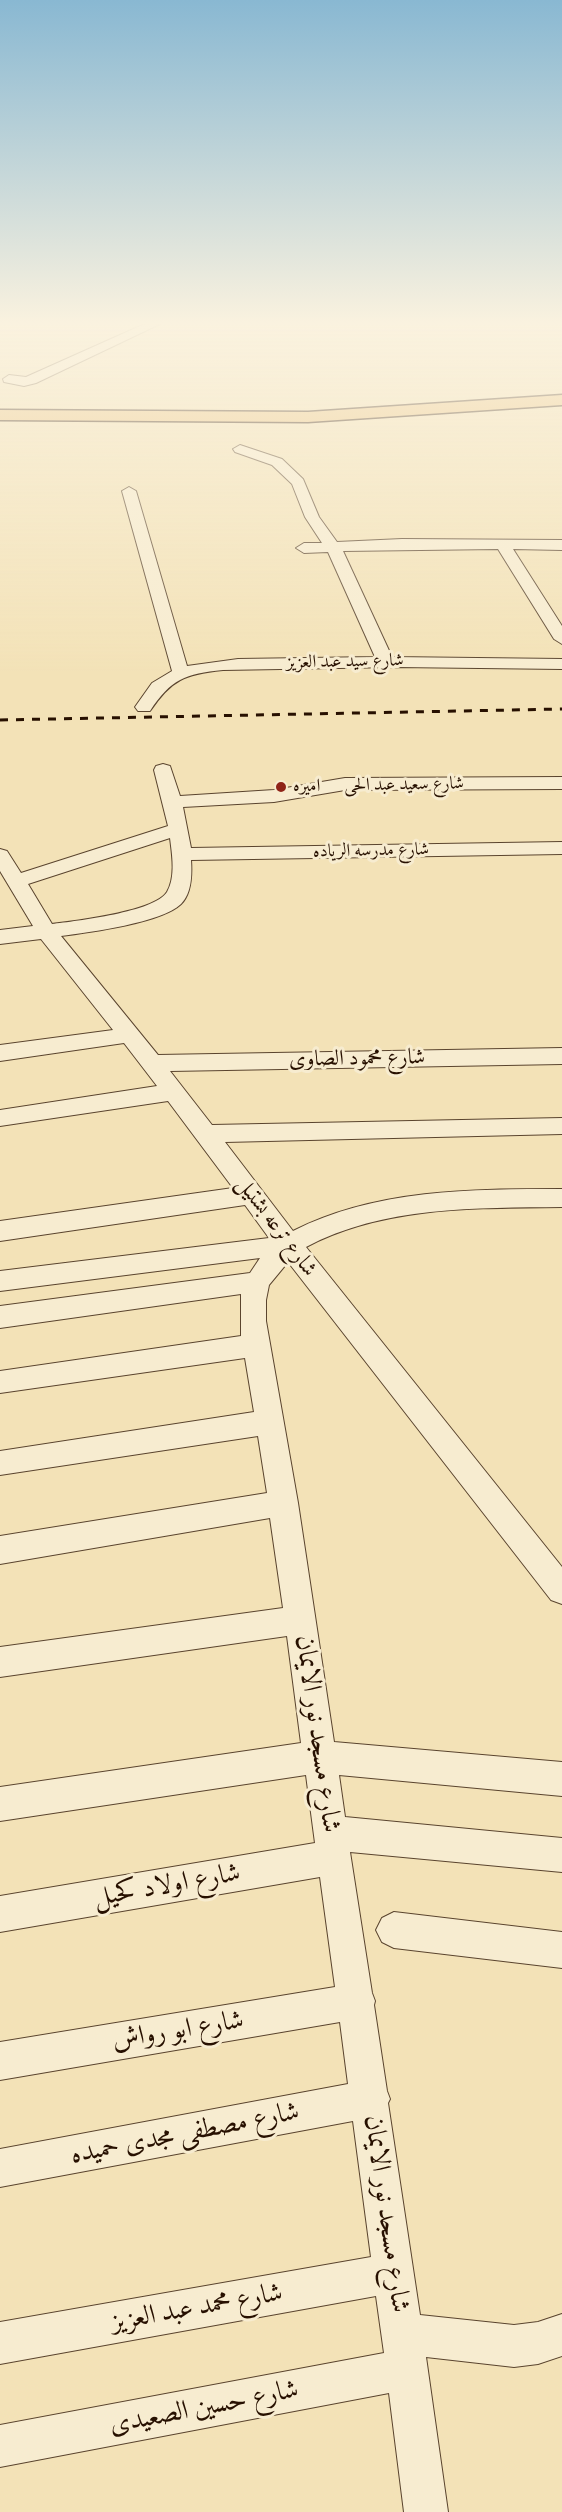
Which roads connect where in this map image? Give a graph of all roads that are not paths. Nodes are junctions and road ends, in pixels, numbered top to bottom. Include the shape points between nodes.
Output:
1 (240, 449) dead end
2 (129, 491) dead end
3 (502, 544) junction
4 (333, 546) junction
5 (560, 547) edge
6 (304, 548) dead end
7 (562, 639) edge
8 (385, 661) junction
9 (562, 664) edge
10 (181, 673) junction
11 (144, 706) dead end
12 (164, 770) dead end
13 (562, 783) edge
14 (175, 802) junction
15 (178, 830) junction
16 (562, 848) edge
17 (180, 854) junction
18 (0, 855) edge
19 (16, 881) junction
20 (46, 931) junction
21 (0, 937) edge
22 (130, 1035) junction
23 (0, 1053) edge
24 (562, 1056) edge
25 (152, 1063) junction
26 (174, 1092) junction
27 (0, 1118) edge
28 (562, 1126) edge
29 (206, 1134) junction
30 (251, 1195) junction
31 (562, 1198) edge
32 (0, 1231) edge
33 (289, 1245) junction
34 (0, 1281) edge
35 (257, 1282) junction
36 (0, 1317) edge
37 (256, 1345) junction
38 (0, 1382) edge
39 (270, 1422) junction
40 (0, 1463) edge
41 (283, 1503) junction
42 (0, 1550) edge
43 (562, 1590) edge
44 (300, 1620) junction
45 (0, 1662) edge
46 (320, 1757) junction
47 (562, 1779) edge
48 (0, 1804) edge
49 (333, 1845) junction
50 (562, 1855) edge
51 (0, 1914) edge
52 (394, 1930) dead end
53 (562, 1950) edge
54 (357, 2001) junction
55 (0, 2061) edge
56 (371, 2099) junction
57 (0, 2168) edge
58 (394, 2273) junction
59 (562, 2335) edge
60 (0, 2343) edge
61 (405, 2351) junction
62 (0, 2446) edge
63 (426, 2512) edge

1 - 4 street via 266,457 293,475 312,517
2 - 10 street
3 - 4 street
3 - 5 street
3 - 7 street
4 - 6 street
4 - 8 street
8 - 9 street, شارع سيد عبد العزيز
8 - 10 street, شارع سيد عبد العزيز via 244,664
10 - 11 street, شارع سيد عبد العزيز via 163,682
12 - 14 street
13 - 14 street, شارع سعيد عبد الحى via 345,784 274,796
14 - 15 street
15 - 17 street
15 - 19 street
16 - 17 street, شارع مدرسه الرياده
17 - 20 street via 179,890 161,908 83,927
18 - 19 street, شارع ترعه بشتيل
19 - 20 street, شارع ترعه بشتيل
20 - 21 street
20 - 22 street, شارع ترعه بشتيل
22 - 23 street
22 - 25 street, شارع ترعه بشتيل
24 - 25 street, شارع محمود الصاوى
25 - 26 street, شارع ترعه بشتيل
26 - 27 street
26 - 29 street, شارع ترعه بشتيل
28 - 29 street
29 - 30 street, شارع ترعه بشتيل
30 - 32 street
30 - 33 street, شارع ترعه بشتيل
31 - 33 street via 501,1198 414,1206 362,1215
33 - 34 street
33 - 35 street
33 - 43 street, شارع ترعه بشتيل
35 - 36 street
35 - 37 street, شارع مسجد نور الايمان via 253,1299
37 - 38 street
37 - 39 street, شارع مسجد نور الايمان
39 - 40 street
39 - 41 street, شارع مسجد نور الايمان
41 - 42 street
41 - 44 street, شارع مسجد نور الايمان
44 - 45 street
44 - 46 street, شارع مسجد نور الايمان
46 - 47 street
46 - 48 street
46 - 49 street, شارع مسجد نور الايمان
49 - 50 street, شارع اولاد كحيل
49 - 51 street, شارع اولاد كحيل
49 - 54 street, شارع مسجد نور الايمان
52 - 53 street
54 - 55 street, شارع ابو رواش
54 - 56 street, شارع مسجد نور الايمان
56 - 57 street, شارع مصطفى مجدى حميده
56 - 58 street, شارع مسجد نور الايمان
58 - 60 street, شارع محمد عبد العزيز
58 - 61 street, شارع مسجد نور الايمان
59 - 61 street, شارع حسين الصعيدى via 514,2346
61 - 62 street, شارع حسين الصعيدى
61 - 63 street, شارع مسجد نور الايمان

